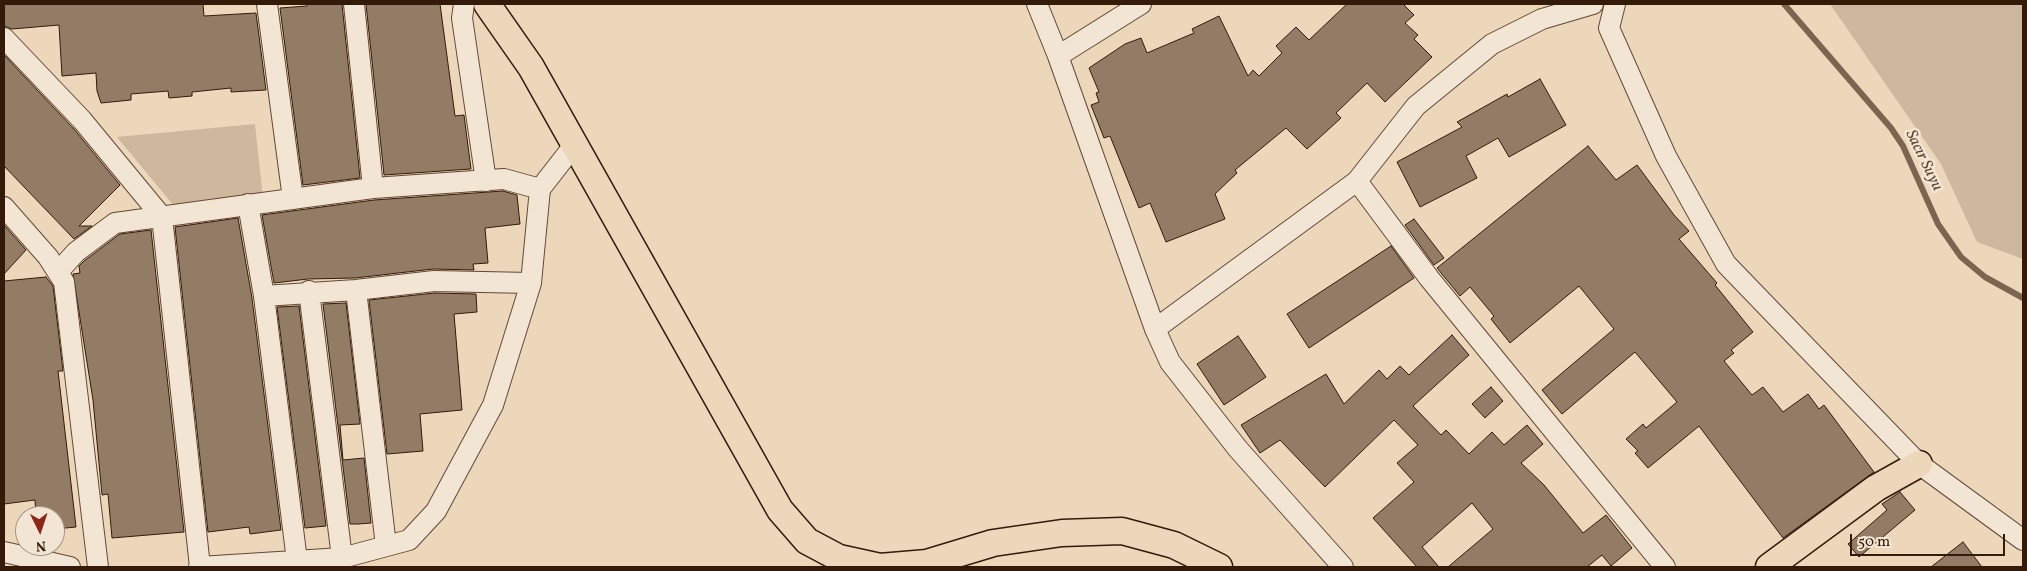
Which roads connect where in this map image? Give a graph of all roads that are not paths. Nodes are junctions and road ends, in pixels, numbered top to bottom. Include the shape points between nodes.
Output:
1 (267, 4) edge
2 (354, 4) edge
3 (464, 4) edge
4 (487, 4) edge
5 (1037, 4) edge
6 (1141, 4) edge
7 (1593, 4) edge
8 (1615, 4) edge
9 (4, 38) edge
10 (1058, 56) junction
11 (574, 144) junction
12 (486, 181) junction
13 (1357, 181) junction
14 (373, 188) junction
15 (540, 189) junction
16 (293, 200) junction
17 (248, 204) junction
18 (4, 206) edge
19 (162, 217) junction
20 (58, 272) junction
21 (531, 283) junction
22 (356, 290) junction
23 (309, 291) junction
24 (264, 296) junction
25 (1156, 329) junction
26 (1919, 464) junction
27 (2023, 540) edge
28 (386, 546) junction
29 (4, 552) edge
30 (342, 558) junction
31 (297, 561) junction
32 (70, 567) edge
33 (98, 567) edge
34 (200, 567) edge
35 (1219, 567) edge
36 (1343, 567) edge
37 (1665, 567) edge
38 (1769, 567) edge

1 - 16 street
2 - 14 street
3 - 12 street via 462,18
4 - 11 main road via 531,67
5 - 10 street
6 - 10 street
7 - 13 street via 1542,20 1492,44 1416,106
8 - 26 street via 1609,28 1666,156 1726,264
9 - 19 street via 82,120
10 - 25 street
11 - 15 street
11 - 35 main road via 780,510 807,541 839,558 880,567 927,563 1003,542 1062,533 1122,531 1174,545
12 - 14 street
12 - 15 street via 504,178
13 - 25 street
13 - 37 street via 1429,278
14 - 16 street
15 - 21 street
16 - 17 street
17 - 19 street
17 - 24 street
18 - 20 street
19 - 20 street via 115,223 76,252
19 - 34 street
20 - 33 street via 64,282
21 - 22 street via 434,281
21 - 28 street via 493,405 436,511 408,540
22 - 23 street
22 - 28 street
23 - 24 street
23 - 30 street
24 - 31 street
25 - 36 street via 1170,362 1238,449
26 - 27 street
26 - 38 main road via 1876,488
28 - 30 street
29 - 32 street
30 - 31 street
31 - 34 street

